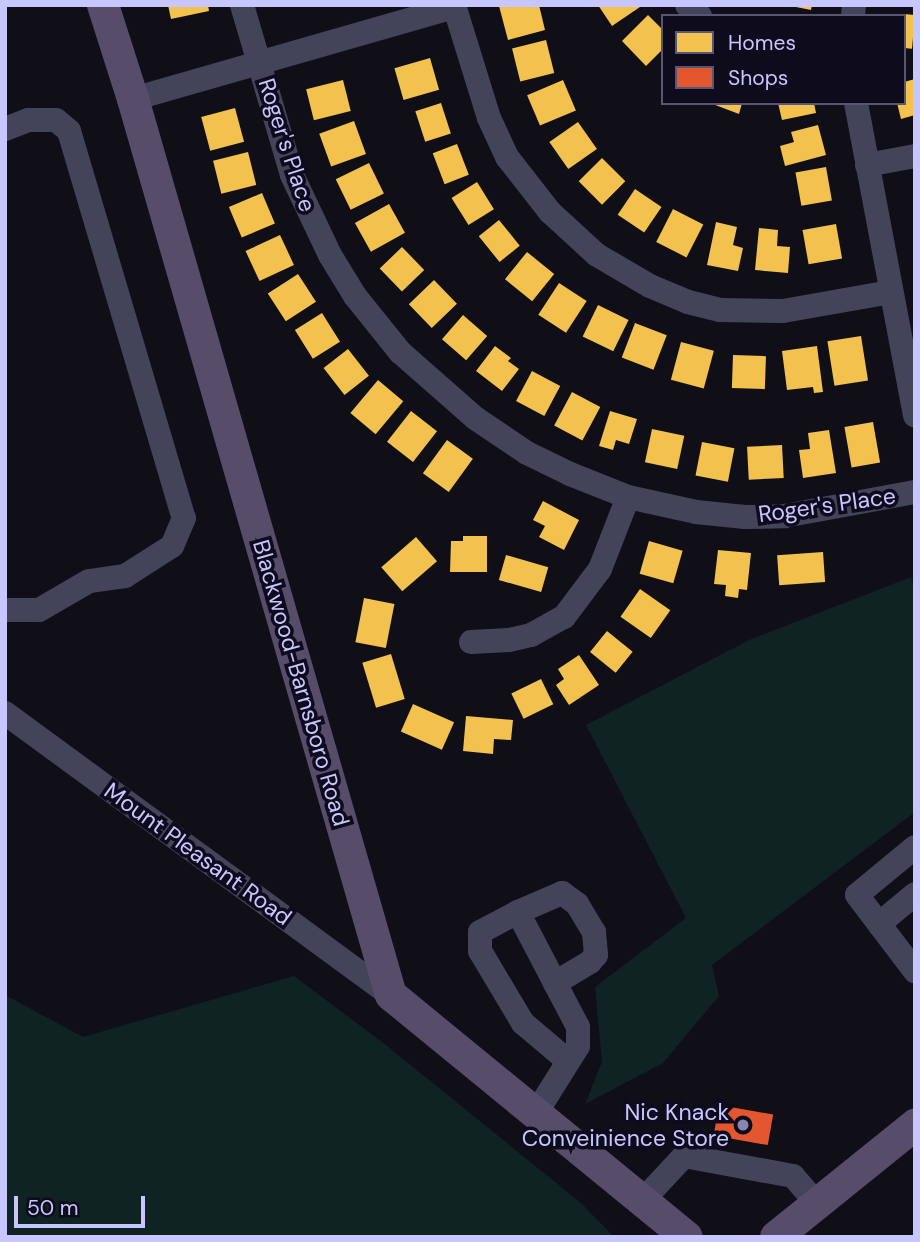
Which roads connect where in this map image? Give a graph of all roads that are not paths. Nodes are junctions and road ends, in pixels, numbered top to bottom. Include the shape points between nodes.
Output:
1 (103, 5) edge
2 (242, 5) edge
3 (454, 6) edge
4 (259, 61) junction
5 (133, 99) junction
6 (856, 105) edge
7 (5, 129) edge
8 (915, 156) edge
9 (867, 165) junction
10 (891, 292) junction
11 (915, 415) edge
12 (915, 492) edge
13 (628, 497) junction
14 (5, 610) edge
15 (471, 642) dead end
16 (5, 713) edge
17 (915, 847) edge
18 (915, 894) edge
19 (519, 912) junction
20 (879, 924) junction
21 (915, 971) edge
22 (555, 983) junction
23 (391, 995) junction
24 (568, 1061) junction
25 (536, 1113) junction
26 (915, 1125) edge
27 (643, 1200) junction
28 (818, 1205) junction
29 (687, 1237) edge
30 (776, 1237) edge

1 - 5 main road, Blackwood-Barnsboro Road
2 - 4 street, Roger's Place
3 - 4 street
3 - 10 street via 485,107 507,157 550,212 597,255 650,286 720,310 783,311
4 - 5 street
4 - 13 street, Roger's Place via 289,165 310,217 355,296 384,335 434,386 494,432 560,470
5 - 23 main road, Blackwood-Barnsboro Road
6 - 9 street
7 - 14 street via 28,120 56,120 69,131 184,518 172,546 125,576 89,581 39,610
8 - 9 street
9 - 10 street
10 - 11 street
12 - 13 street, Roger's Place via 813,512 745,517
13 - 15 street via 600,569 564,617 531,635
16 - 23 street, Mount Pleasant Road
17 - 20 street via 857,895
18 - 20 street
19 - 22 street
19 - 22 street via 562,893 577,904 594,932 596,955
19 - 24 street via 480,932 481,951 523,1023
20 - 21 street
22 - 24 street via 578,1027 578,1046
23 - 25 main road
24 - 25 street
25 - 27 main road
26 - 28 main road
27 - 28 street via 684,1156 793,1175
27 - 29 main road
28 - 30 main road

